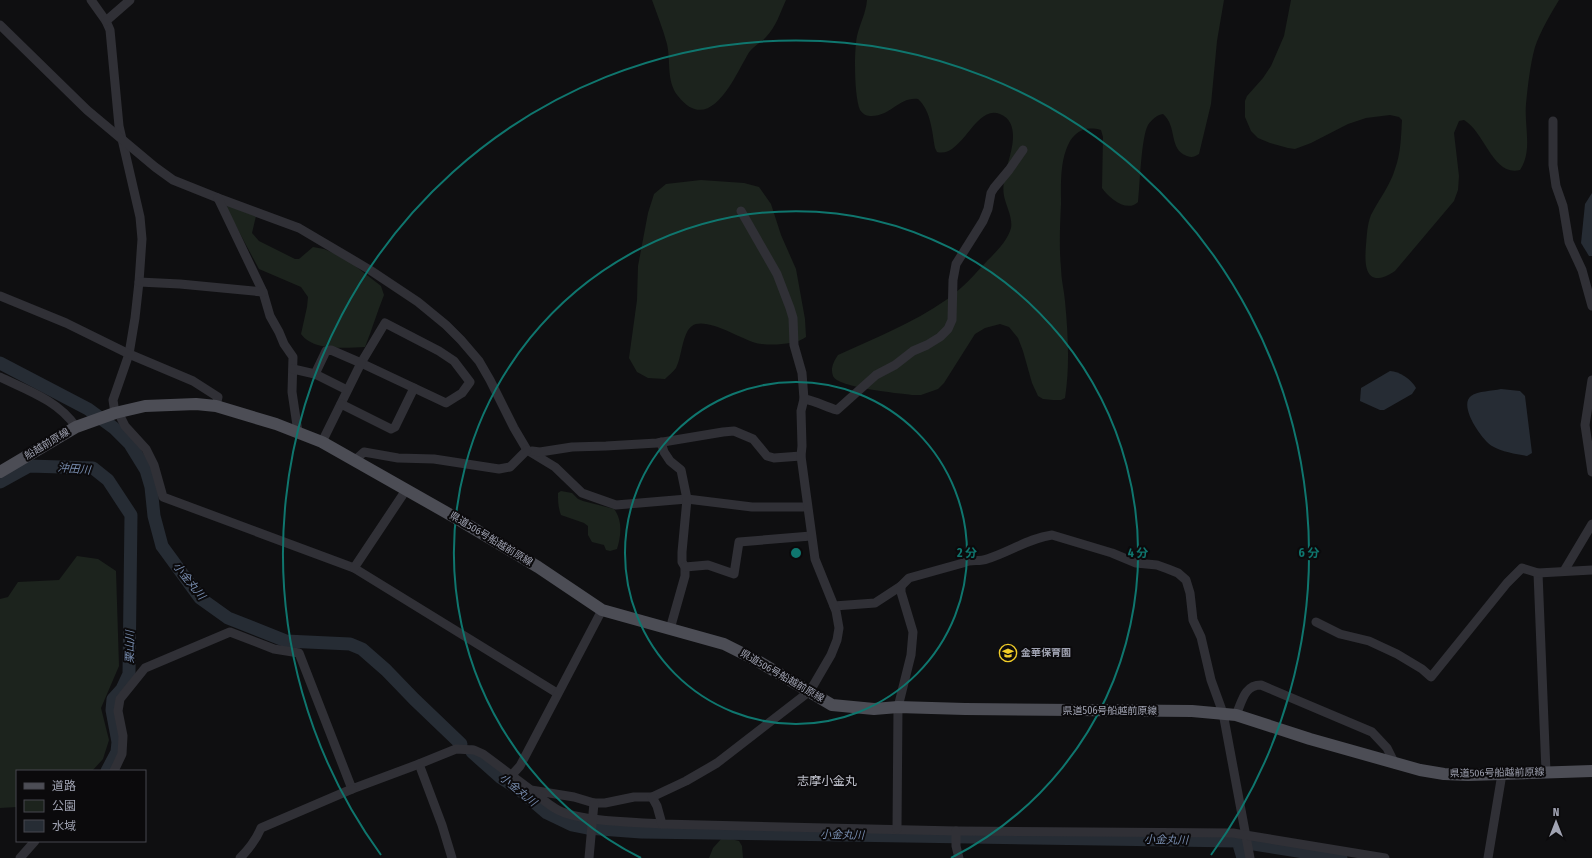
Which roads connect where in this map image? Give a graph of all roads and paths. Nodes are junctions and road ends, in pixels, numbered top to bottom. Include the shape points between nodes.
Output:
1 (91, 0) edge
2 (130, 0) edge
3 (106, 21) junction
4 (0, 25) edge
5 (1553, 121) dead end
6 (121, 138) junction
7 (1024, 150) dead end
8 (218, 198) junction
9 (741, 211) dead end
10 (139, 282) junction
11 (263, 292) junction
12 (0, 296) edge
13 (1592, 306) edge
14 (129, 354) junction
15 (361, 363) junction
16 (293, 369) junction
17 (315, 374) junction
18 (0, 377) edge
19 (1592, 380) edge
20 (414, 388) junction
21 (347, 390) junction
22 (804, 399) junction
23 (341, 404) junction
24 (216, 406) junction
25 (116, 412) junction
26 (95, 420) joint
27 (76, 427) junction
28 (298, 432) junction
29 (322, 442) junction
30 (661, 442) junction
31 (527, 450) junction
32 (801, 456) junction
33 (354, 461) junction
34 (0, 472) edge
35 (1592, 472) edge
36 (406, 490) junction
37 (687, 499) junction
38 (807, 507) junction
39 (1592, 524) edge
40 (811, 536) junction
41 (685, 567) junction
42 (354, 568) junction
43 (1592, 570) edge
44 (1564, 571) junction
45 (1538, 573) junction
46 (901, 586) junction
47 (834, 606) junction
48 (602, 610) junction
49 (1316, 622) dead end
50 (670, 629) junction
51 (810, 691) junction
52 (557, 693) junction
53 (898, 707) junction
54 (1223, 713) junction
55 (1236, 715) junction
56 (418, 764) junction
57 (1395, 764) junction
58 (114, 770) edge
59 (1592, 771) edge
60 (1546, 772) junction
61 (1502, 774) junction
62 (511, 776) junction
63 (352, 789) junction
64 (531, 790) junction
65 (652, 797) junction
66 (594, 803) junction
67 (592, 818) junction
68 (662, 824) junction
69 (897, 829) junction
70 (956, 831) junction
71 (1246, 836) junction
72 (34, 842) edge
73 (20, 858) edge
74 (240, 858) edge
75 (452, 858) edge
76 (589, 858) edge
77 (959, 858) edge
78 (1250, 858) edge
79 (1385, 858) edge
80 (1488, 858) edge

1 - 3 street
2 - 3 street
3 - 6 street via 112,45
4 - 6 street via 88,110
5 - 13 street via 1553,165 1556,186 1563,206 1569,242 1582,270
6 - 8 street via 173,180
6 - 10 street via 140,216 142,239
7 - 22 street via 991,193 983,221 956,264 952,320 948,329 940,337 913,351 896,365 876,374 837,410
8 - 11 street
8 - 31 street via 300,228 418,302 451,330 479,360
9 - 22 street via 785,292 792,318 794,346 802,372
10 - 11 street
10 - 14 street
11 - 16 street via 270,316 292,357
12 - 14 street via 66,323
14 - 24 street via 193,381 218,397
14 - 25 street via 113,400
15 - 17 street via 331,350 326,351
15 - 20 street
15 - 20 street via 384,323 454,361 470,382 462,393 446,403
15 - 21 street
16 - 17 street
16 - 28 street via 292,392
17 - 21 street
18 - 27 street via 52,403 68,416
19 - 35 street via 1585,425
20 - 23 street via 395,427 390,429
21 - 23 street
22 - 32 street via 801,411
23 - 29 street
24 - 25 main road, 県道506号船越前原線 via 176,404 145,406
24 - 28 main road, 県道506号船越前原線
25 - 26 main road, 県道506号船越前原線
25 - 42 street via 146,449 154,465 163,497
26 - 27 main road, 船越前原線
27 - 34 main road, 船越前原線
28 - 29 main road, 県道506号船越前原線
29 - 33 main road, 県道506号船越前原線
30 - 31 street via 572,447 540,452
30 - 32 street via 734,432 753,439 767,456
30 - 37 street via 670,461 681,470
31 - 33 street via 510,467 499,469 364,452
31 - 37 street via 554,467 582,493 616,505
32 - 38 street
33 - 36 main road, 県道506号船越前原線
36 - 42 street
36 - 48 main road, 県道506号船越前原線 via 538,567
37 - 38 street via 752,507
37 - 41 street via 682,552
38 - 40 street
39 - 44 street
40 - 41 street via 739,542 734,574 708,565
40 - 47 street via 815,559
41 - 50 street via 685,576
42 - 52 street
43 - 44 street
44 - 45 street
45 - 49 street via 1522,568 1431,677 1397,654 1368,641 1340,634
45 - 60 street
46 - 47 street via 875,603
46 - 53 street via 913,632 911,655
46 - 54 street via 910,578 968,561 985,560 1024,542 1052,535 1136,563 1168,569 1186,580 1193,620 1201,637 1211,680
47 - 51 street via 839,628 837,640 831,656
48 - 50 main road, 県道506号船越前原線
48 - 52 street
50 - 51 main road, 県道506号船越前原線 via 724,644
51 - 53 main road, 県道506号船越前原線 via 832,705
51 - 65 street via 717,763
52 - 62 street via 555,702 520,766
53 - 54 main road, 県道506号船越前原線 via 965,710 1192,710
53 - 69 street
54 - 55 main road, 県道506号船越前原線
54 - 71 street
55 - 57 main road, 県道506号船越前原線
55 - 57 street via 1246,690 1251,686 1261,685 1372,732 1387,748
56 - 62 street via 456,749 474,750
56 - 63 street
56 - 75 street
57 - 61 main road, 県道506号船越前原線 via 1444,774
58 - 63 street via 122,754 123,736 118,711 120,700 145,668 230,632 274,649 299,653
59 - 60 main road, 県道506号船越前原線
60 - 61 main road, 県道506号船越前原線
61 - 80 street
62 - 64 street
63 - 74 street via 261,828 258,836
64 - 66 street
64 - 67 street via 560,811 578,817
65 - 66 street
65 - 68 street via 658,806
66 - 67 street
67 - 68 street
67 - 76 street
68 - 69 street
69 - 70 street
70 - 71 street via 1234,833
70 - 77 street
71 - 78 street
71 - 79 street
72 - 73 street

